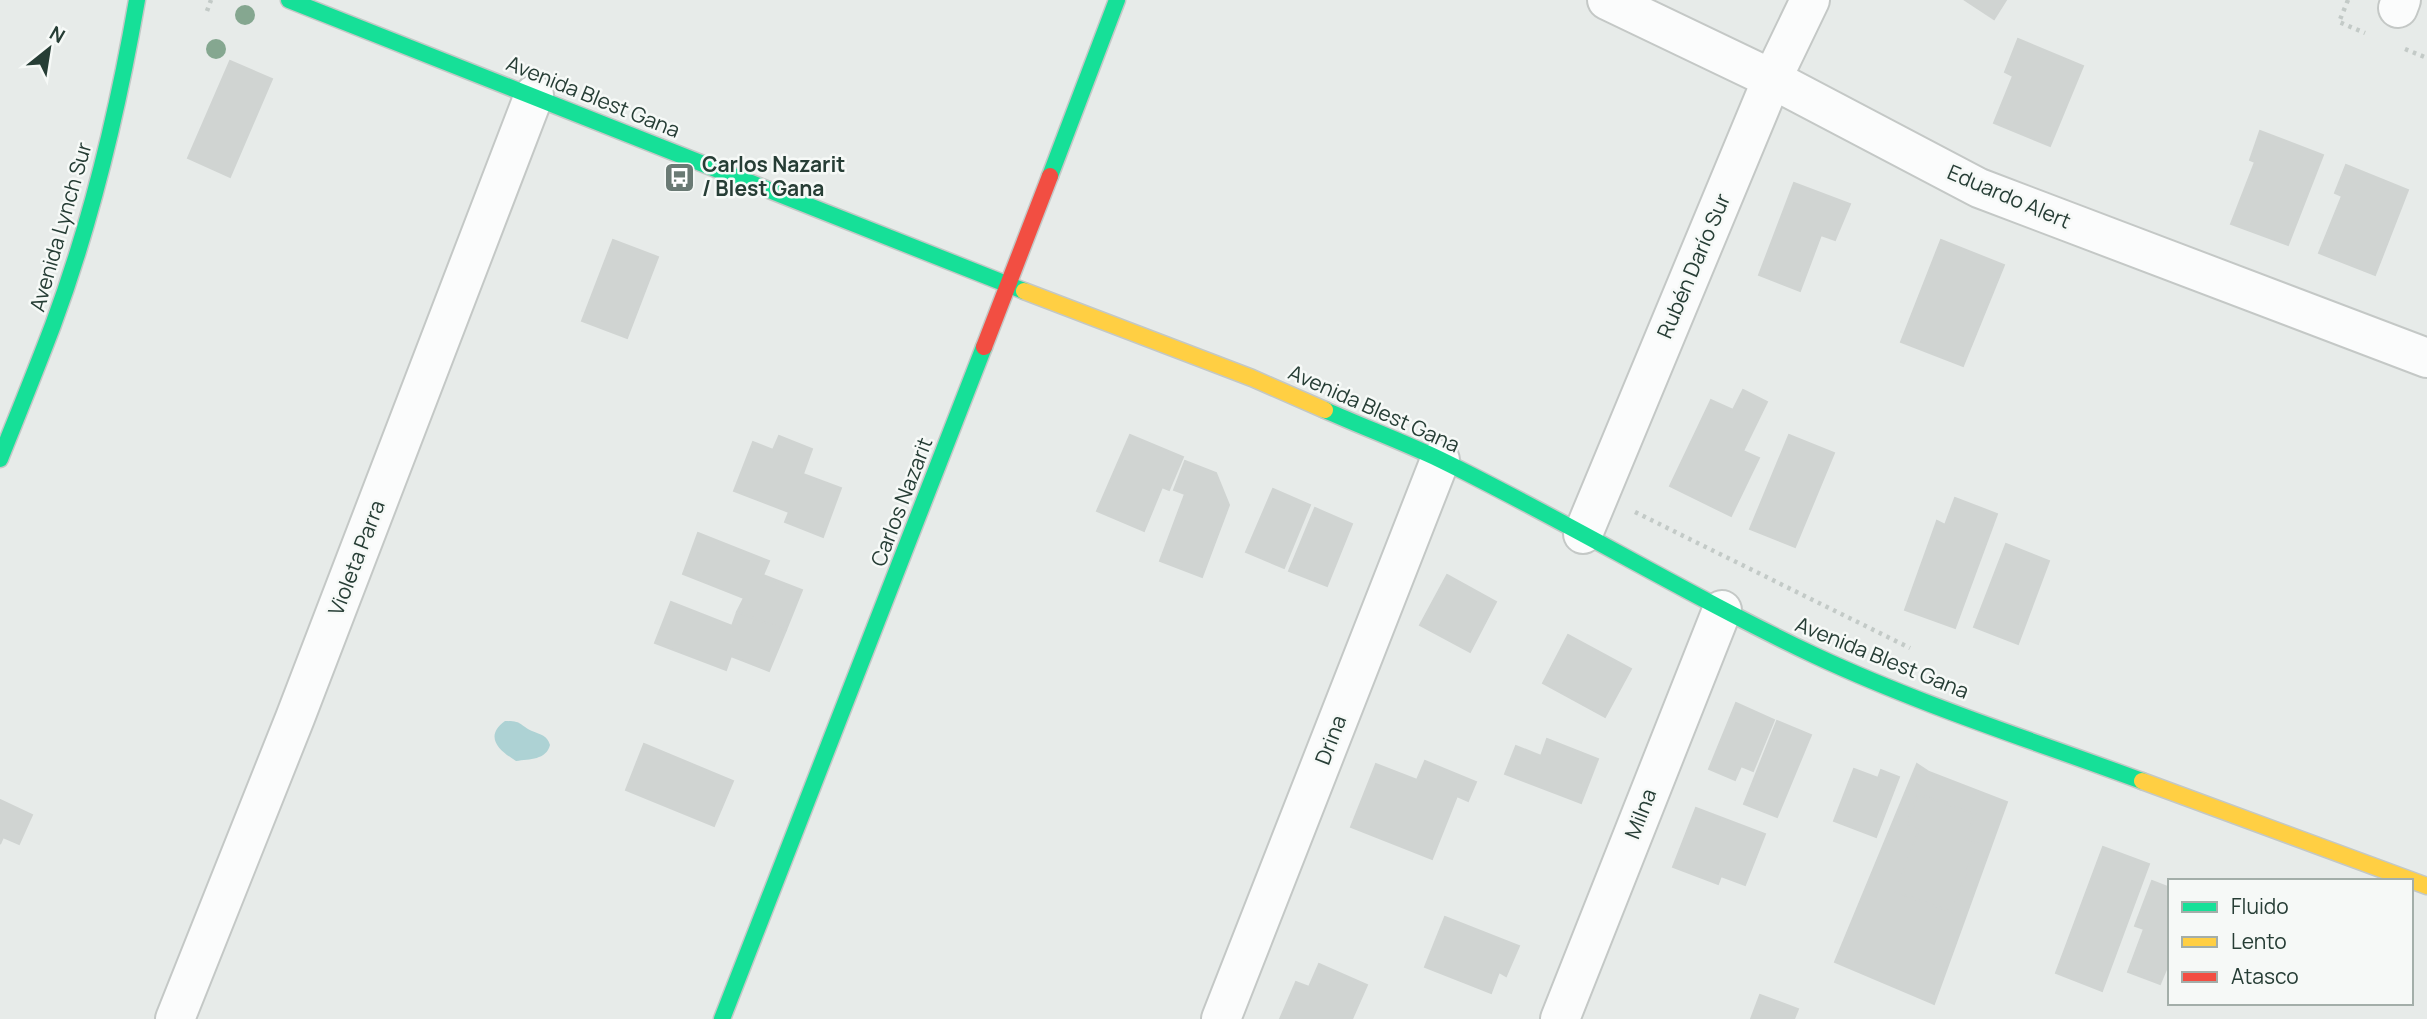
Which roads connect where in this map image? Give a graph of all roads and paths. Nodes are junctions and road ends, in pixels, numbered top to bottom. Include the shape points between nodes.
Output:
1 (137, 0) edge
2 (211, 0) edge
3 (289, 0) edge
4 (1117, 0) edge
5 (1607, 0) edge
6 (1810, 0) edge
7 (207, 11) dead end
8 (1772, 79) junction
9 (534, 95) junction
10 (1008, 285) junction
11 (2427, 358) edge
12 (0, 459) edge
13 (1440, 460) junction
14 (1583, 534) junction
15 (1722, 610) junction
16 (2408, 879) edge
17 (175, 1019) edge
18 (722, 1019) edge
19 (1221, 1019) edge
20 (1560, 1019) edge

1 - 12 street, Avenida Lynch Sur via 99,179 54,323
2 - 7 path
3 - 9 street, Avenida Blest Gana
4 - 10 street, Carlos Nazarit
5 - 8 street, Eduardo Alert
6 - 8 street, Rubén Darío Sur
8 - 11 street, Eduardo Alert via 1979,188
8 - 14 street, Rubén Darío Sur
9 - 10 street, Avenida Blest Gana
9 - 17 street, Violeta Parra
10 - 13 street, Avenida Blest Gana via 1252,378
10 - 18 street, Carlos Nazarit
13 - 14 street, Avenida Blest Gana
13 - 19 street, Drina
14 - 15 street, Avenida Blest Gana
15 - 16 street, Avenida Blest Gana via 1902,692
15 - 20 street, Milna

